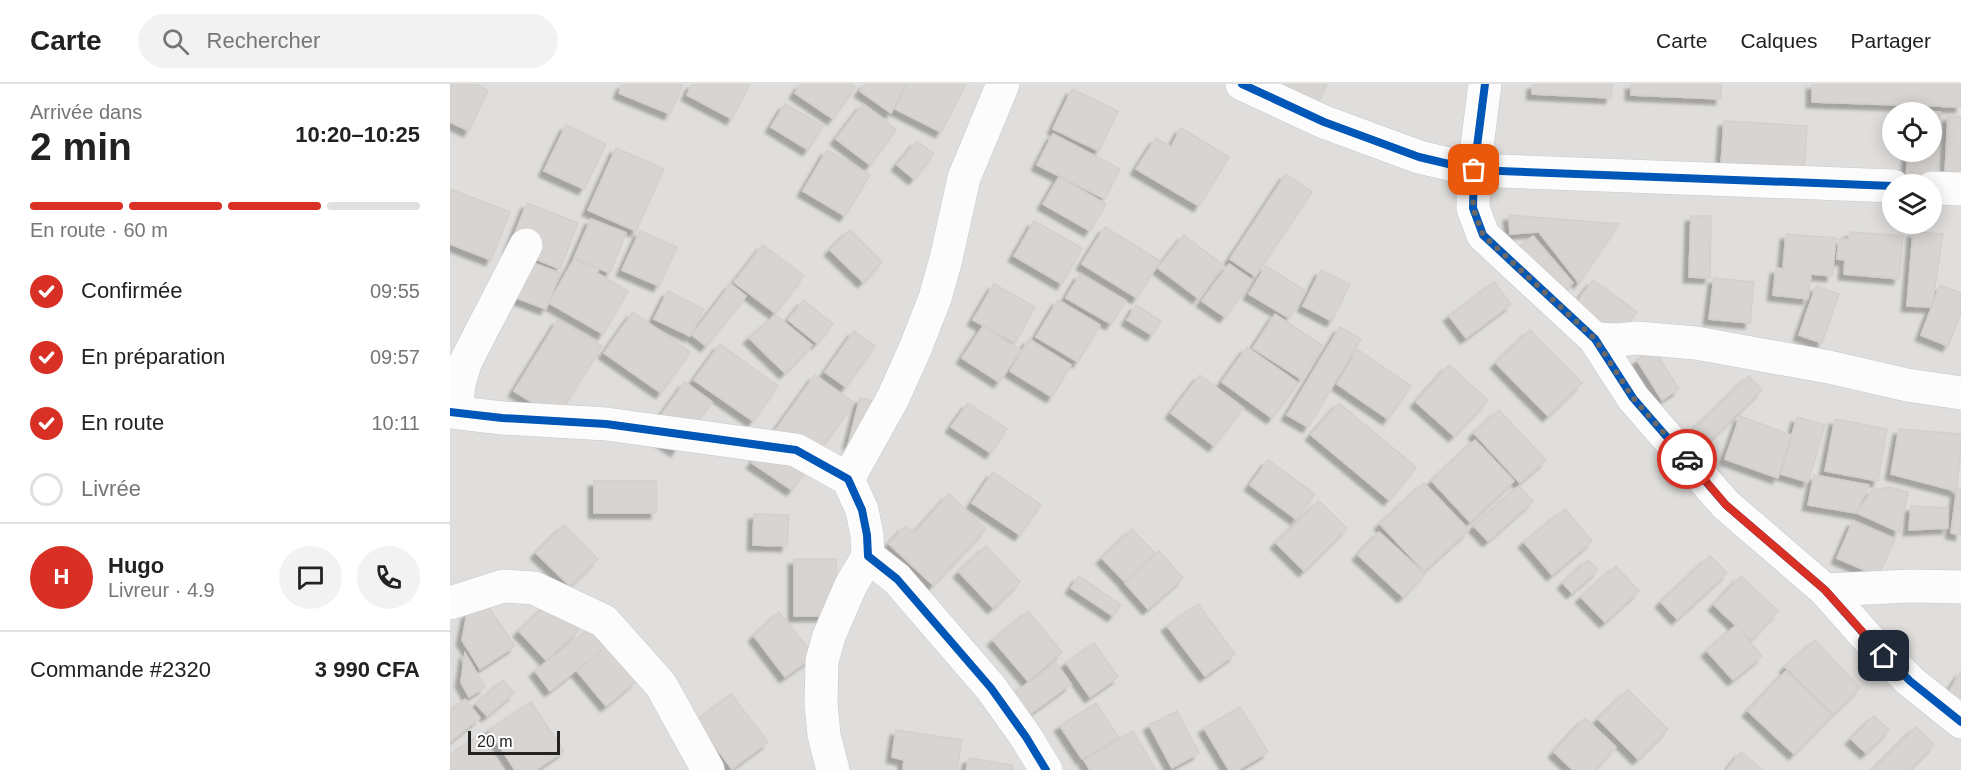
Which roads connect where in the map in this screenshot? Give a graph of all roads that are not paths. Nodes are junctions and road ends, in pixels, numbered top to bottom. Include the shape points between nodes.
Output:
1 (1003, 84) edge
2 (1242, 84) edge
3 (1485, 84) edge
4 (1474, 170) junction
5 (1882, 186) edge
6 (1942, 188) edge
7 (1961, 189) edge
8 (526, 245) dead end
9 (1595, 339) junction
10 (1961, 393) edge
11 (453, 412) edge
12 (848, 479) junction
13 (868, 556) junction
14 (1961, 587) edge
15 (1825, 590) junction
16 (450, 603) edge
17 (1961, 722) edge
18 (708, 770) edge
19 (833, 770) edge
20 (1046, 770) edge

1 - 12 street via 964,178 946,259 915,349
2 - 4 street via 1324,122 1398,150
3 - 4 street
4 - 5 street
4 - 9 street via 1473,208 1483,235
6 - 7 street
8 - 11 street via 466,361
9 - 10 street via 1637,338 1696,344
9 - 15 street via 1633,398 1726,505
11 - 12 street via 606,424 796,450
12 - 13 street via 861,510
13 - 19 street via 851,585 822,661 824,735
13 - 20 street via 897,579 970,664
14 - 15 street
15 - 17 street via 1910,681
16 - 18 street via 503,586 534,588 604,621 661,685

